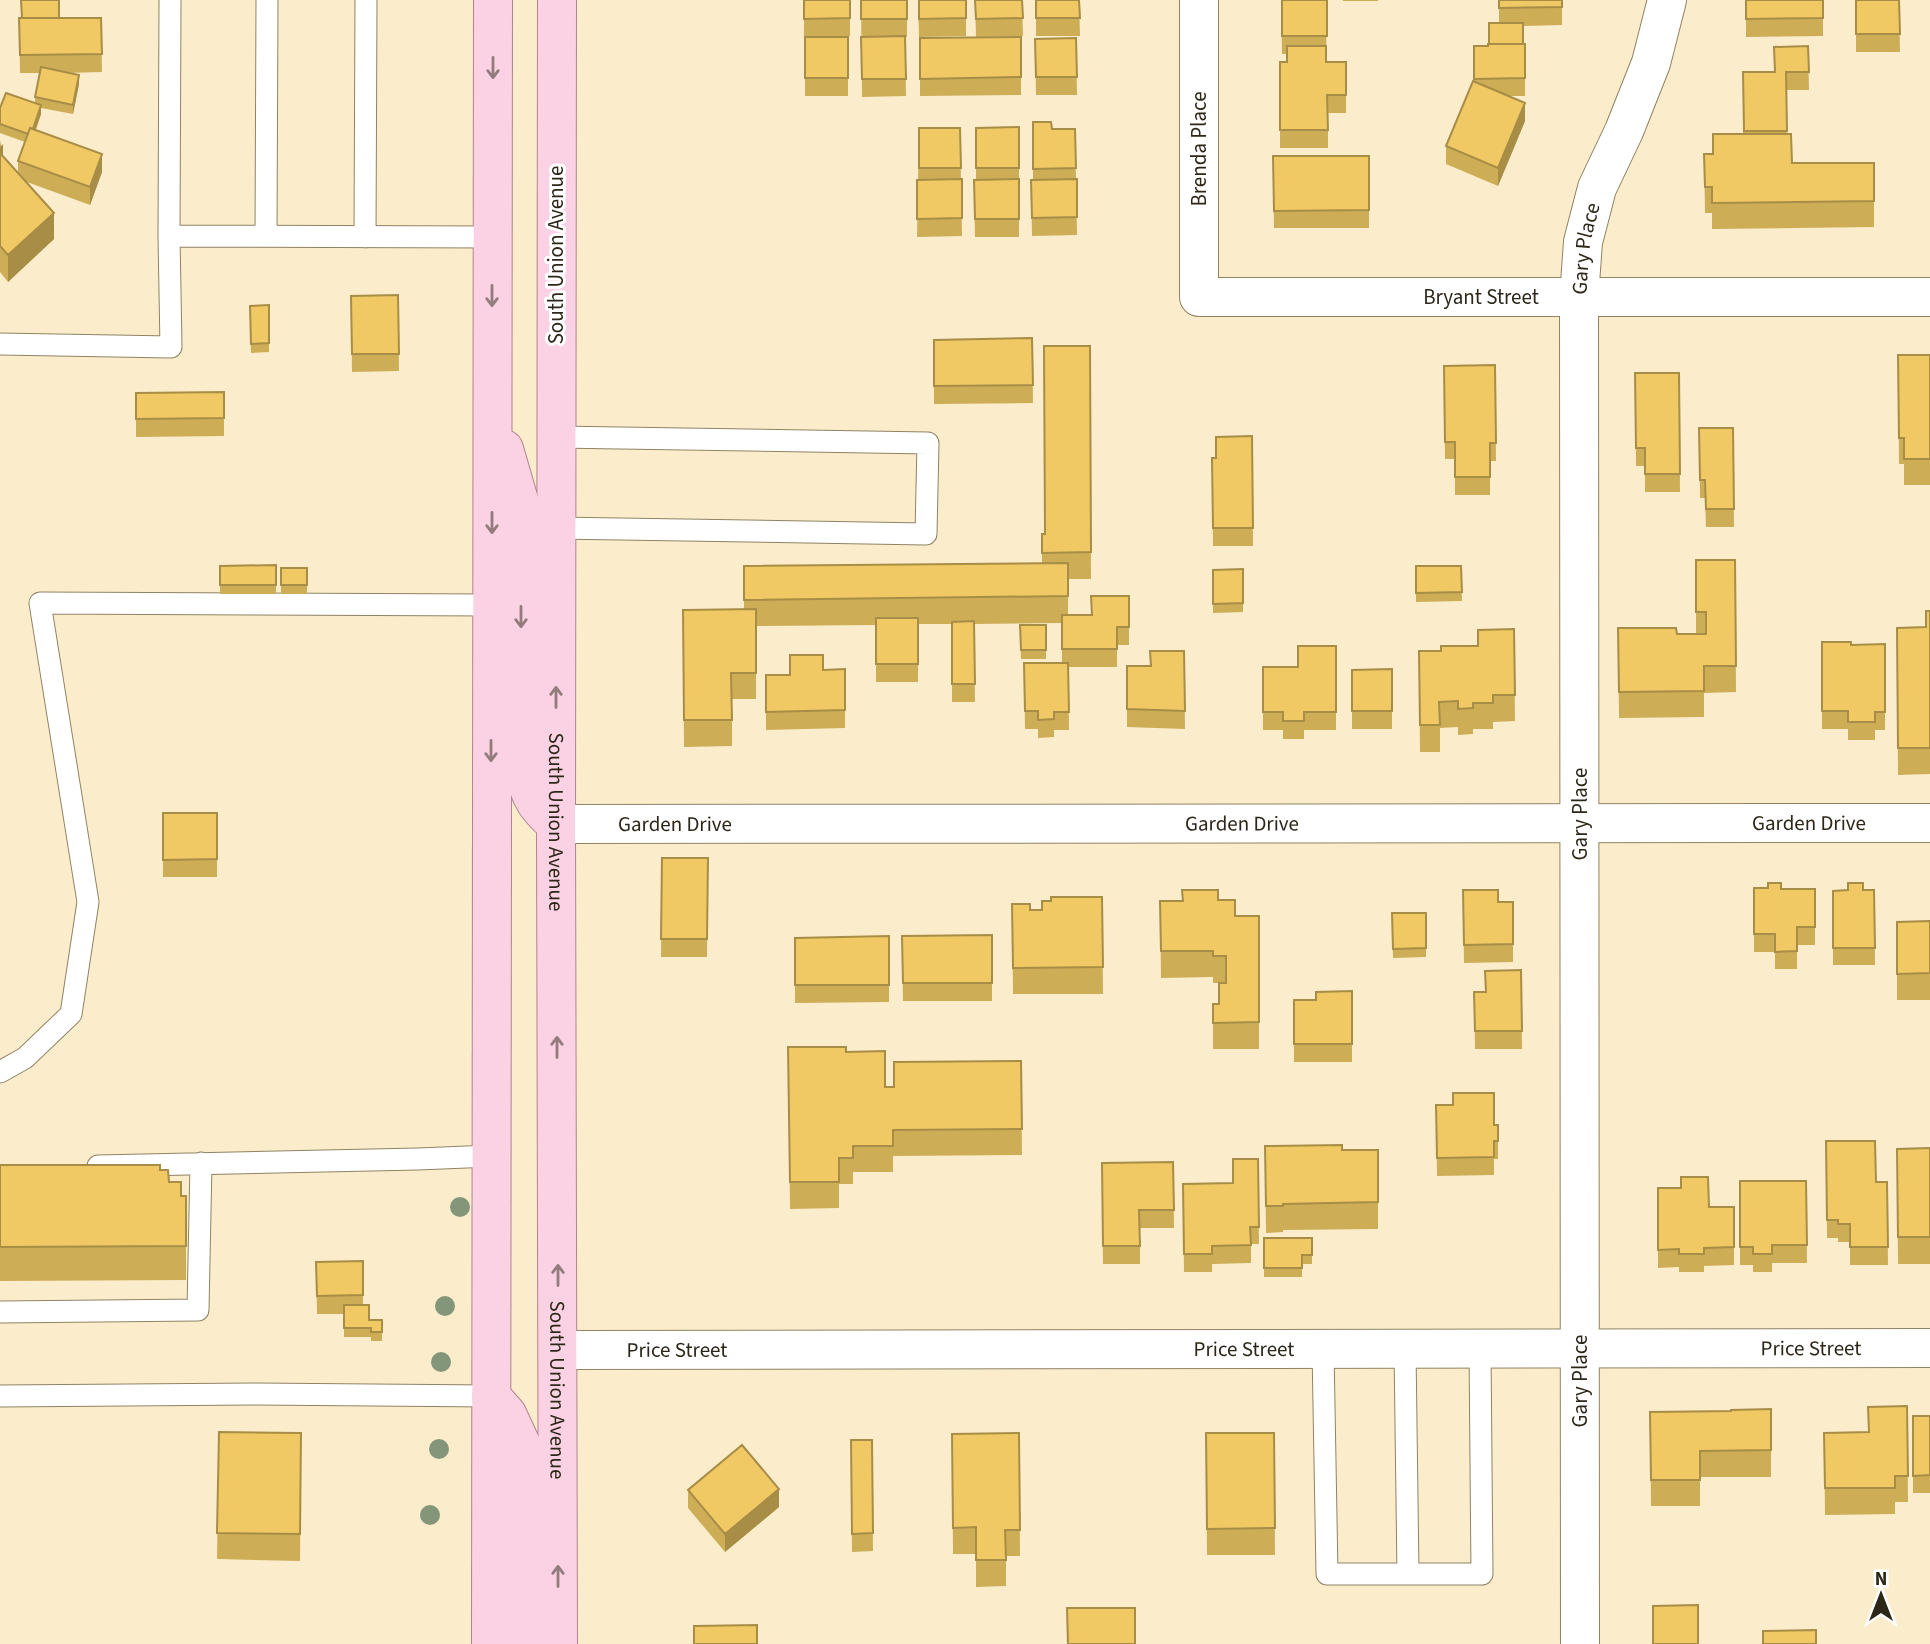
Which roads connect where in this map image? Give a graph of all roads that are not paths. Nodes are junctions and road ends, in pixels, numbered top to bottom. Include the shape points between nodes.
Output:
1 (170, 0) edge
2 (267, 0) edge
3 (366, 0) edge
4 (493, 0) edge
5 (557, 0) edge
6 (1199, 0) edge
7 (1667, 0) edge
8 (169, 236) junction
9 (266, 236) junction
10 (365, 237) junction
11 (493, 237) junction
12 (1199, 297) joint
13 (1579, 297) junction
14 (1930, 297) edge
15 (0, 344) edge
16 (492, 406) junction
17 (556, 437) junction
18 (556, 528) junction
19 (492, 605) junction
20 (1580, 823) junction
21 (1930, 823) edge
22 (556, 824) junction
23 (0, 1072) edge
24 (491, 1156) junction
25 (201, 1163) junction
26 (82, 1166) edge
27 (0, 1312) edge
28 (1930, 1348) edge
29 (1323, 1349) junction
30 (1405, 1349) junction
31 (1480, 1349) junction
32 (1580, 1349) junction
33 (558, 1350) junction
34 (0, 1396) edge
35 (491, 1396) junction
36 (1408, 1574) junction
37 (491, 1644) edge
38 (526, 1644) edge
39 (558, 1644) edge
40 (1580, 1644) edge

1 - 8 lane
2 - 9 lane
3 - 10 lane
4 -> 11 main road
5 - 17 main road, South Union Avenue
6 - 12 street, Brenda Place
7 - 13 street, Gary Place via 1651,63 1597,188 1583,242
8 - 9 lane
8 - 15 lane via 171,346
9 - 10 lane
10 - 11 lane
11 -> 16 main road
12 - 13 street, Bryant Street
13 - 14 street, Bryant Street
13 - 20 street, Gary Place
16 -> 19 main road
16 -> 22 main road via 520,504 522,758 529,790 540,811
17 - 18 main road, South Union Avenue
17 - 18 lane via 928,443 926,534
22 -> 18 main road, South Union Avenue
19 - 23 lane via 40,603 88,902 71,1014 25,1058
19 -> 24 main road
20 - 21 street, Garden Drive
20 - 22 street, Garden Drive
20 - 32 street, Gary Place
33 -> 22 main road, South Union Avenue
24 - 25 lane
24 - 35 main road
25 - 26 lane
25 - 27 lane via 198,1310
28 - 32 street, Price Street
29 - 30 street, Price Street
29 - 33 street, Price Street
29 - 36 lane via 1327,1574
30 - 31 street, Price Street
30 - 36 lane
31 - 32 street, Price Street
31 - 36 lane via 1482,1574
32 - 40 street, Gary Place
39 -> 33 main road, South Union Avenue
34 - 35 lane
35 - 37 main road
35 - 38 main road via 507,1414 521,1444

